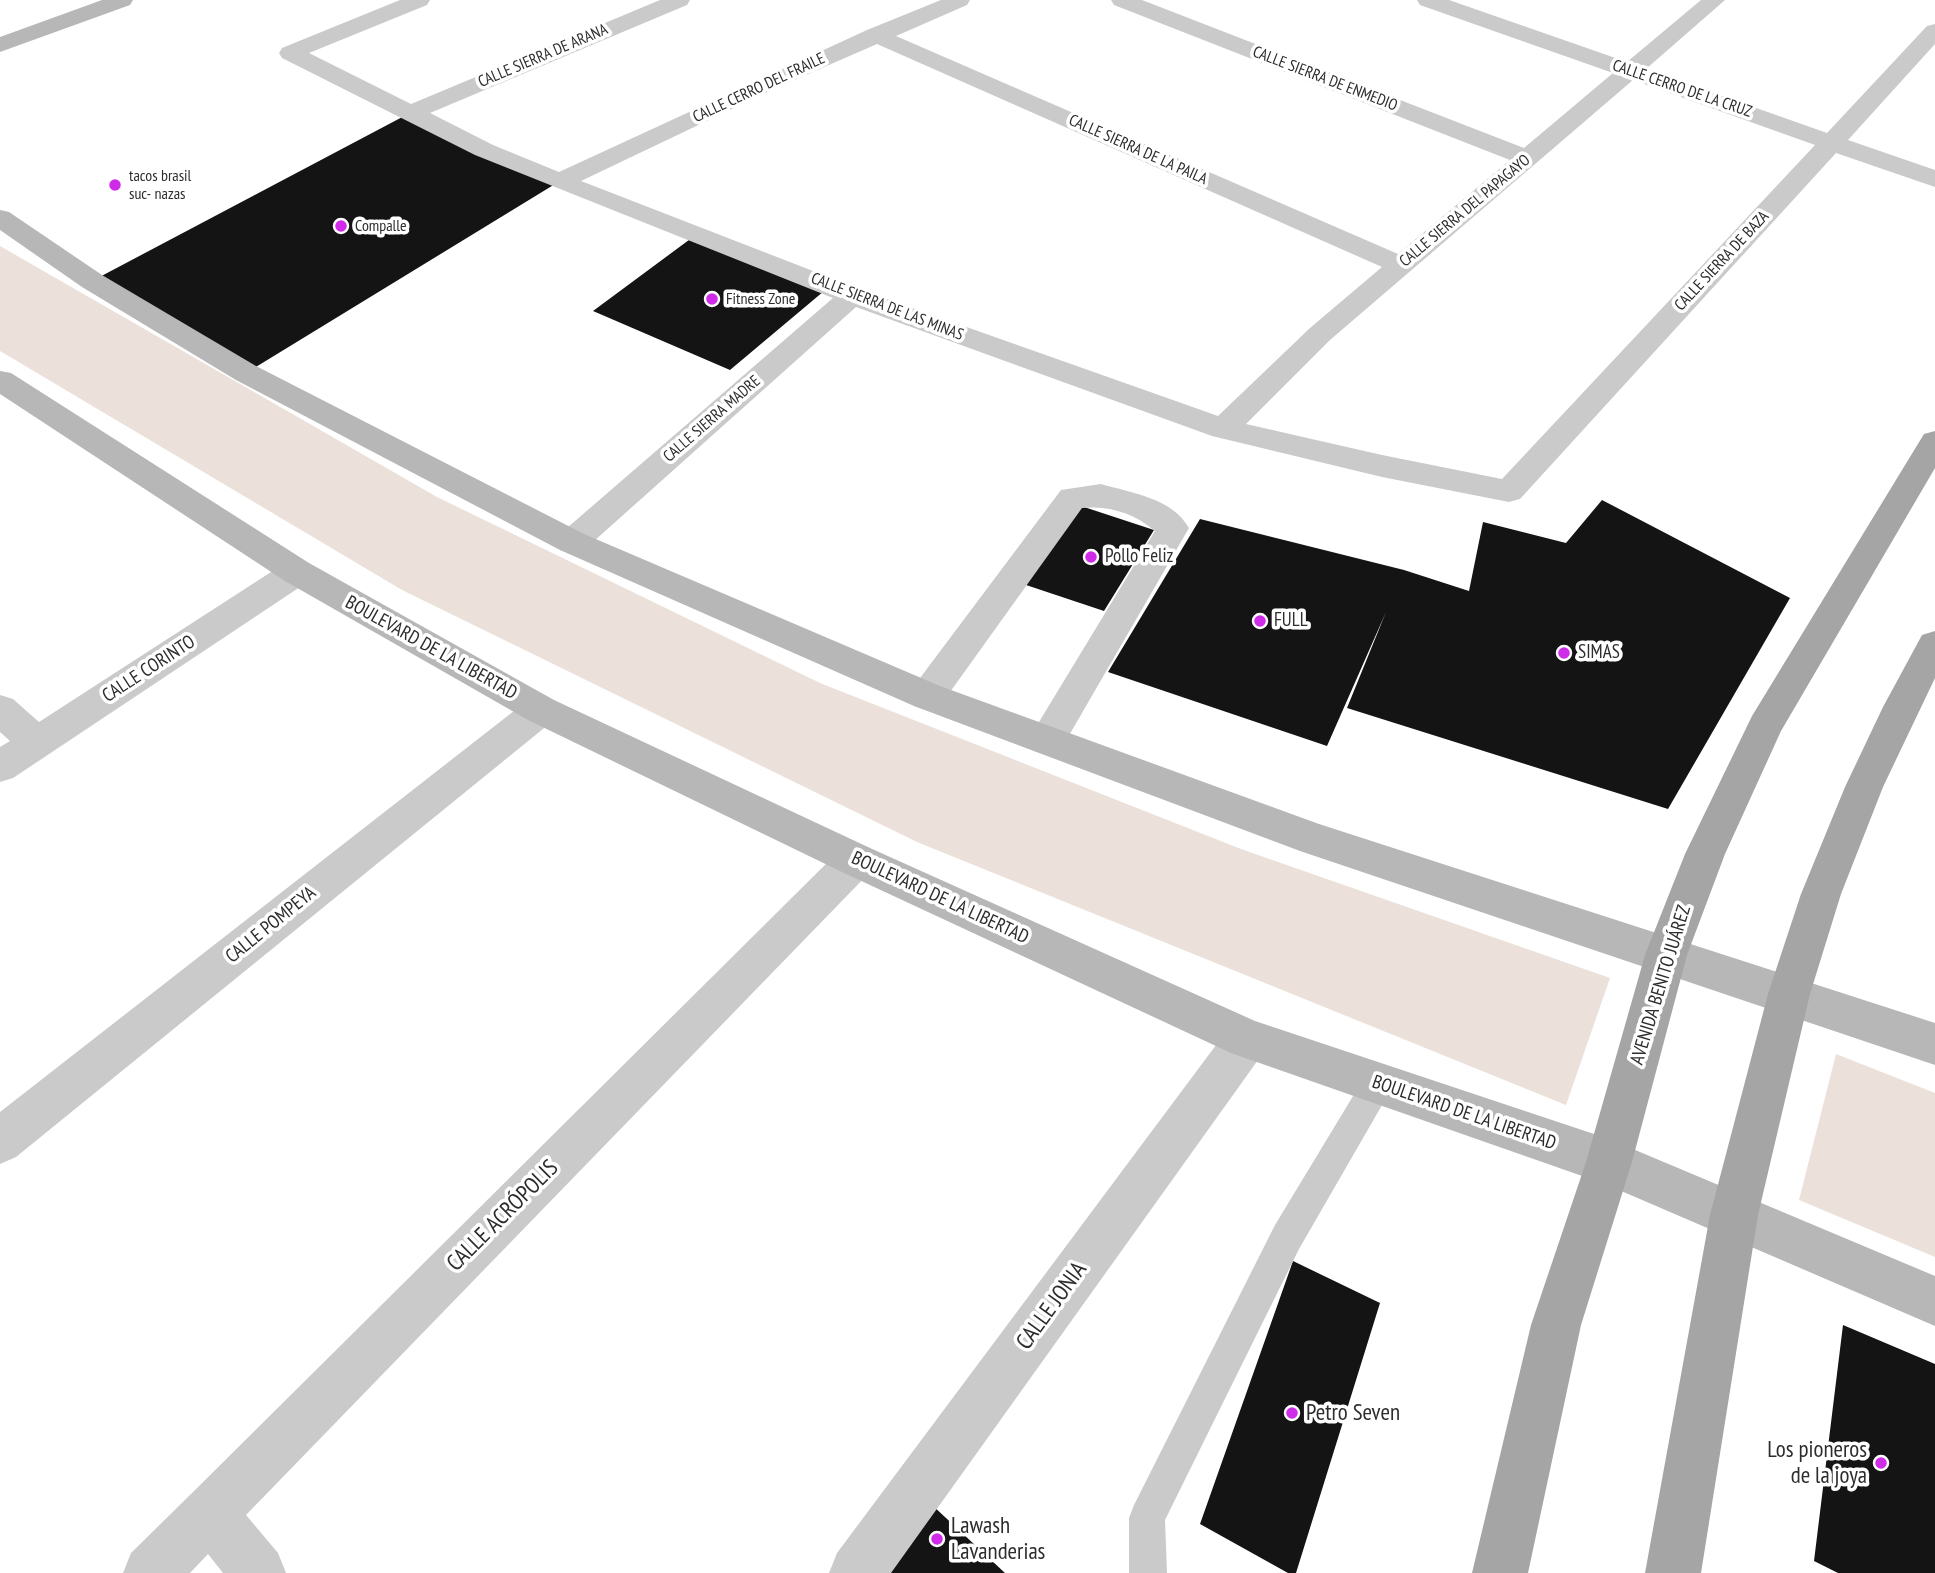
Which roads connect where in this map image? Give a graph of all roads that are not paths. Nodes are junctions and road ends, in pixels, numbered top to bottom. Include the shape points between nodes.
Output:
1 (122, 0) edge
2 (419, 0) edge
3 (679, 0) edge
4 (959, 0) edge
5 (1122, 0) edge
6 (1428, 0) edge
7 (1714, 0) edge
8 (1935, 31) edge
9 (875, 35) junction
10 (0, 45) edge
11 (1630, 71) junction
12 (408, 114) junction
13 (1832, 142) junction
14 (1528, 158) junction
15 (1935, 179) edge
16 (560, 181) junction
17 (0, 218) edge
18 (1401, 265) junction
19 (852, 296) junction
20 (0, 380) edge
21 (1223, 429) junction
22 (1935, 441) edge
23 (1509, 491) joint
24 (572, 542) junction
25 (297, 572) junction
26 (1935, 643) edge
27 (927, 696) junction
28 (0, 709) edge
29 (541, 710) junction
30 (1047, 740) junction
31 (36, 743) junction
32 (0, 767) edge
33 (856, 860) junction
34 (1666, 955) junction
35 (1789, 994) junction
36 (1247, 1039) junction
37 (1935, 1044) edge
38 (1378, 1083) junction
39 (0, 1141) edge
40 (1609, 1162) junction
41 (1734, 1214) junction
42 (1935, 1301) edge
43 (210, 1513) junction
44 (1675, 1572) edge
45 (151, 1573) edge
46 (258, 1573) edge
47 (857, 1573) edge
48 (1148, 1573) edge
49 (1500, 1573) edge

1 - 10 main road
2 - 12 street, CALLE SIERRA DE LAS MINAS via 290,53
3 - 12 street, CALLE SIERRA DE ARANA
4 - 9 street, CALLE CERRO DEL FRAILE
5 - 14 street, CALLE SIERRA DE ENMEDIO
6 - 11 street, CALLE CERRO DE LA CRUZ
7 - 11 street, CALLE SIERRA DEL PAPAGAYO
8 - 13 street, CALLE SIERRA DE BAZA
9 - 16 street, CALLE CERRO DEL FRAILE
9 - 18 street, CALLE SIERRA DE LA PAILA
11 - 13 street, CALLE CERRO DE LA CRUZ
11 - 14 street, CALLE SIERRA DEL PAPAGAYO
12 - 16 street, CALLE SIERRA DE LAS MINAS
13 - 15 street, CALLE CERRO DE LA CRUZ
13 - 23 street, CALLE SIERRA DE BAZA
14 - 18 street, CALLE SIERRA DEL PAPAGAYO
16 - 19 street, CALLE SIERRA DE LAS MINAS
17 - 24 main road via 92,281 246,373
18 - 21 street, CALLE SIERRA DEL PAPAGAYO via 1320,334
19 - 21 street, CALLE SIERRA DE LAS MINAS
19 - 24 street, CALLE SIERRA MADRE
20 - 25 main road, BOULEVARD DE LA LIBERTAD
21 - 23 street, CALLE SIERRA DE LAS MINAS
22 - 34 main road, AVENIDA BENITO JUÁREZ via 1765,726 1705,854
24 - 27 main road
25 - 29 main road, BOULEVARD DE LA LIBERTAD
25 - 31 street, CALLE CORINTO
26 - 35 main road via 1864,787 1821,894
27 - 30 main road
27 - 30 street via 1072,498 1101,495 1151,510 1173,528
28 - 31 street
29 - 33 main road, BOULEVARD DE LA LIBERTAD
29 - 39 street, CALLE POMPEYA
30 - 34 main road via 1314,839
31 - 32 street, CALLE CORINTO
33 - 36 main road, BOULEVARD DE LA LIBERTAD
33 - 43 street, CALLE ACRÓPOLIS
34 - 35 main road
34 - 40 main road, AVENIDA BENITO JUÁREZ
35 - 37 main road
35 - 41 main road
36 - 38 main road, BOULEVARD DE LA LIBERTAD
36 - 47 street, CALLE JONIA
38 - 40 main road, BOULEVARD DE LA LIBERTAD
38 - 48 lane via 1287,1237 1147,1518
40 - 41 main road, BOULEVARD DE LA LIBERTAD
40 - 49 main road, AVENIDA BENITO JUÁREZ via 1556,1325
41 - 42 main road, BOULEVARD DE LA LIBERTAD
41 - 44 main road
43 - 45 street, CALLE ACRÓPOLIS
43 - 46 street

